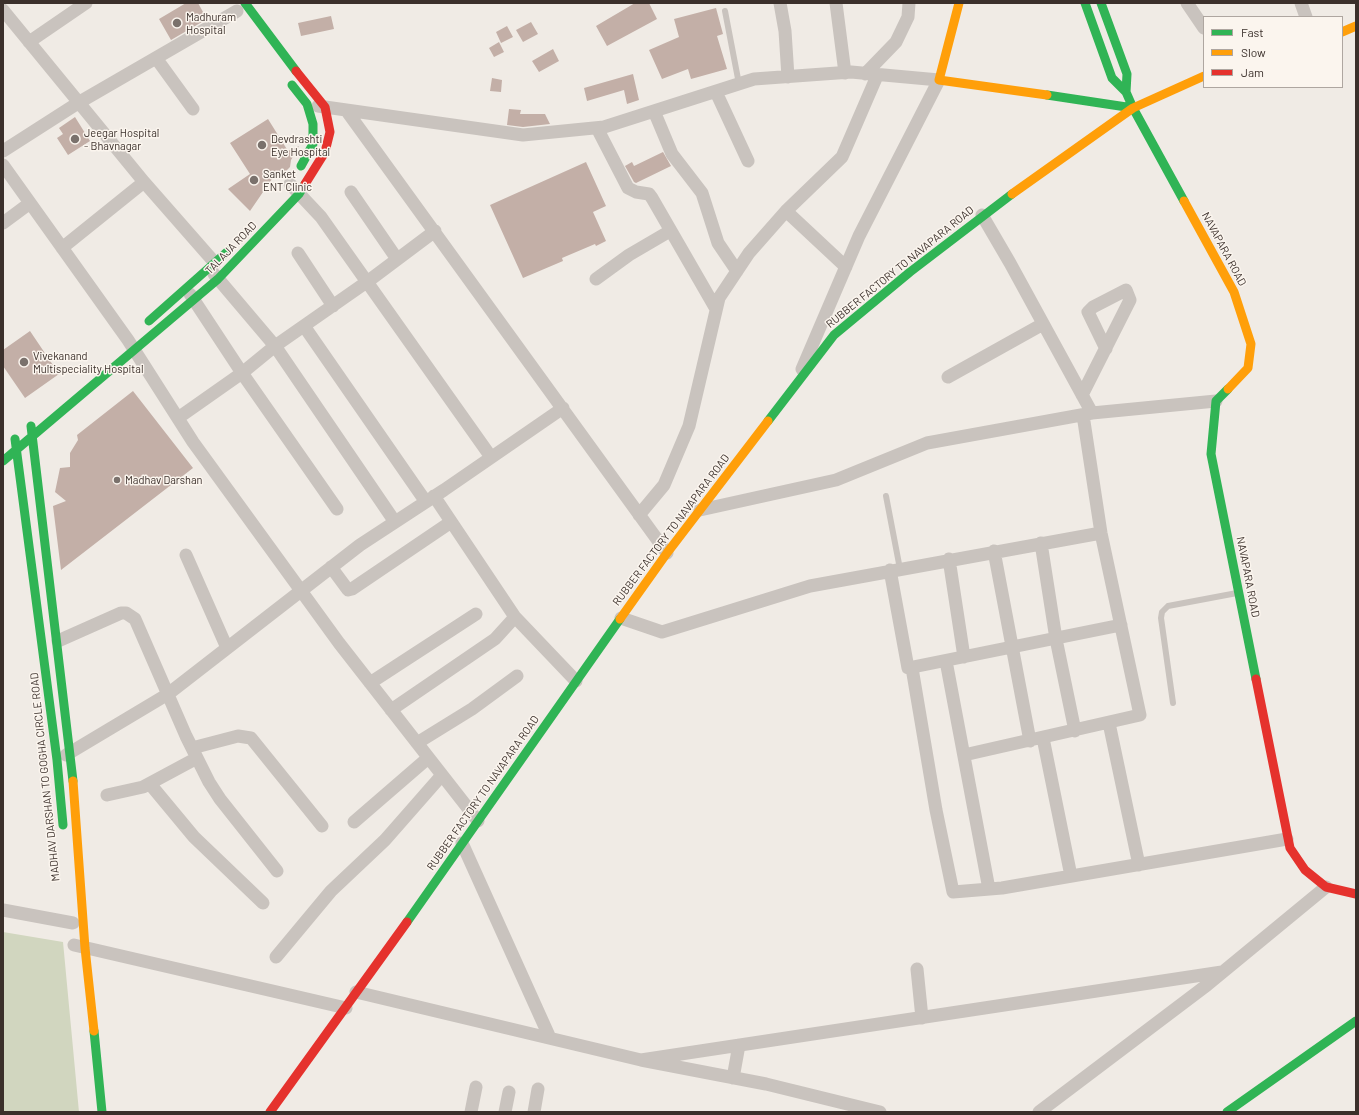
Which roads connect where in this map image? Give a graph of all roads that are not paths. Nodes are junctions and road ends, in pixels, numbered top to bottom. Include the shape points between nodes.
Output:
1 (86, 3) edge
2 (780, 3) edge
3 (836, 3) edge
4 (909, 3) edge
5 (960, 3) edge
6 (1084, 3) edge
7 (1101, 3) edge
8 (1188, 3) edge
9 (1301, 3) edge
10 (239, 9) edge
11 (3, 10) edge
12 (725, 11) dead end
13 (1306, 16) edge
14 (1203, 26) edge
15 (1356, 26) edge
16 (1343, 32) edge
17 (29, 42) junction
18 (156, 58) junction
19 (844, 73) junction
20 (871, 75) junction
21 (1203, 76) edge
22 (788, 77) junction
23 (288, 80) dead end
24 (939, 80) junction
25 (739, 84) junction
26 (716, 92) junction
27 (1126, 92) junction
28 (78, 103) junction
29 (307, 104) junction
30 (325, 107) junction
31 (1133, 108) junction
32 (193, 109) dead end
33 (346, 110) junction
34 (654, 111) junction
35 (598, 128) junction
36 (313, 139) junction
37 (329, 139) junction
38 (3, 151) edge
39 (748, 161) dead end
40 (3, 165) edge
41 (144, 182) junction
42 (293, 183) junction
43 (350, 192) dead end
44 (30, 203) junction
45 (786, 211) junction
46 (982, 215) junction
47 (3, 223) edge
48 (670, 230) junction
49 (435, 231) junction
50 (237, 242) dead end
51 (62, 248) junction
52 (298, 253) dead end
53 (398, 260) junction
54 (212, 265) junction
55 (846, 267) junction
56 (737, 271) junction
57 (218, 279) junction
58 (596, 279) dead end
59 (366, 283) junction
60 (187, 288) junction
61 (195, 300) junction
62 (333, 306) junction
63 (716, 309) junction
64 (1043, 324) junction
65 (304, 326) junction
66 (132, 340) junction
67 (275, 346) junction
68 (1106, 349) dead end
69 (242, 373) junction
70 (948, 377) dead end
71 (794, 388) junction
72 (1082, 396) junction
73 (1216, 401) junction
74 (54, 406) dead end
75 (562, 408) junction
76 (1087, 414) junction
77 (178, 418) junction
78 (30, 426) junction
79 (33, 436) junction
80 (15, 440) junction
81 (3, 449) edge
82 (17, 450) junction
83 (491, 457) junction
84 (3, 461) edge
85 (886, 496) dead end
86 (430, 499) junction
87 (338, 508) dead end
88 (700, 510) junction
89 (639, 515) junction
90 (395, 522) junction
91 (451, 522) junction
92 (1101, 533) junction
93 (1042, 543) junction
94 (994, 551) junction
95 (667, 553) junction
96 (186, 555) dead end
97 (948, 559) junction
98 (331, 567) junction
99 (895, 570) junction
100 (302, 590) junction
101 (1238, 592) junction
102 (476, 614) dead end
103 (515, 617) junction
104 (621, 618) junction
105 (1121, 625) junction
106 (1056, 638) junction
107 (58, 641) junction
108 (1012, 647) junction
109 (227, 648) junction
110 (964, 657) junction
111 (946, 661) junction
112 (912, 668) junction
113 (517, 676) dead end
114 (576, 681) junction
115 (370, 683) junction
116 (168, 694) junction
117 (1173, 703) dead end
118 (391, 710) junction
119 (1109, 723) junction
120 (1075, 731) junction
121 (1036, 740) junction
122 (417, 743) junction
123 (71, 752) junction
124 (194, 753) junction
125 (964, 755) junction
126 (428, 758) junction
127 (57, 760) junction
128 (442, 775) junction
129 (150, 784) junction
130 (107, 795) dead end
131 (354, 822) dead end
132 (478, 822) junction
133 (322, 826) dead end
134 (64, 838) dead end
135 (1288, 839) junction
136 (462, 843) junction
137 (1139, 864) junction
138 (277, 871) dead end
139 (1071, 876) junction
140 (1326, 886) junction
141 (989, 889) junction
142 (1356, 894) edge
143 (263, 903) dead end
144 (3, 910) edge
145 (75, 936) junction
146 (276, 957) dead end
147 (916, 969) dead end
148 (1222, 972) junction
149 (356, 992) junction
150 (346, 1008) junction
151 (922, 1018) junction
152 (1356, 1021) edge
153 (550, 1038) junction
154 (739, 1045) junction
155 (641, 1060) junction
156 (733, 1078) junction
157 (476, 1087) dead end
158 (538, 1089) dead end
159 (509, 1092) dead end
160 (102, 1112) edge
161 (270, 1112) edge
162 (471, 1112) edge
163 (505, 1112) edge
164 (534, 1112) edge
165 (880, 1112) edge
166 (1039, 1112) edge
167 (1227, 1112) edge

1 - 17 street
2 - 22 street
3 - 19 street
4 - 20 street via 908,17 896,42
5 - 24 street
6 - 27 street via 1112,78
7 - 27 street via 1127,74
8 - 14 street
9 - 13 street
10 - 18 street
10 - 30 street, TALAJA ROAD via 248,9
11 - 17 street
12 - 25 lane
15 - 16 street
17 - 28 street
18 - 28 street
18 - 32 street
19 - 20 street
19 - 22 street
20 - 24 street
20 - 45 street via 842,157
21 - 31 street, RUBBER FACTORY TO NAVAPARA ROAD
22 - 25 street via 754,79
23 - 29 street, TALAJA ROAD
24 - 31 street
24 - 55 street via 859,236
25 - 26 street
26 - 34 street
26 - 39 street
27 - 31 street, NAVAPARA ROAD
28 - 38 street
28 - 41 street
29 - 30 street
29 - 36 street, TALAJA ROAD via 313,124
30 - 33 street
30 - 37 street, TALAJA ROAD via 330,124
31 - 46 street, RUBBER FACTORY TO NAVAPARA ROAD
31 - 73 street, NAVAPARA ROAD via 1234,292 1250,344 1248,368
33 - 35 street via 522,134
33 - 49 street
34 - 35 street
34 - 56 street via 672,154 702,193 718,243
35 - 48 street via 628,188 649,194
36 - 37 street
36 - 42 street, TALAJA ROAD via 313,144
37 - 42 street, TALAJA ROAD via 324,152
40 - 44 street
41 - 51 street
41 - 54 street
42 - 57 street, TALAJA ROAD
42 - 59 street via 321,217
43 - 53 street
44 - 47 street
44 - 51 street
45 - 55 street
45 - 56 street via 749,253
46 - 64 street
46 - 71 street, RUBBER FACTORY TO NAVAPARA ROAD via 834,335
48 - 58 street
48 - 63 street
49 - 53 street
49 - 75 street
50 - 54 street, TALAJA ROAD
51 - 66 street
52 - 62 street
53 - 59 street
54 - 57 street
54 - 60 street, TALAJA ROAD
55 - 71 street
56 - 63 street via 719,298
57 - 61 street, TALAJA ROAD
57 - 67 street
59 - 62 street
59 - 83 street
60 - 61 street
60 - 66 street, TALAJA ROAD
61 - 66 street, TALAJA ROAD
61 - 69 street
62 - 65 street
63 - 89 street via 689,426 664,485
64 - 70 street
64 - 72 street
65 - 67 street
65 - 86 street
66 - 77 street
66 - 79 street, TALAJA ROAD
67 - 69 street
67 - 90 street
68 - 72 street
69 - 77 street
69 - 87 street
71 - 88 street, RUBBER FACTORY TO NAVAPARA ROAD
72 - 76 street
73 - 76 street
73 - 101 street, NAVAPARA ROAD via 1211,454
74 - 78 street
75 - 83 street
75 - 89 street
76 - 88 street via 927,443 836,480
76 - 92 street
77 - 100 street
78 - 79 street
78 - 80 street
79 - 82 street, TALAJA ROAD
79 - 107 street
80 - 81 street
80 - 82 street, MADHAV DARSHAN TO GOGHA CIRCLE ROAD
82 - 84 street, TALAJA ROAD
82 - 127 street, MADHAV DARSHAN TO GOGHA CIRCLE ROAD
83 - 86 street
85 - 99 lane
86 - 90 street
86 - 91 street
88 - 95 street, RUBBER FACTORY TO NAVAPARA ROAD
89 - 95 street
90 - 98 street
91 - 98 street via 352,589 348,590
91 - 103 street
92 - 93 street
92 - 105 street
93 - 94 street
93 - 106 street
94 - 97 street
94 - 108 street
95 - 104 street, RUBBER FACTORY TO NAVAPARA ROAD
96 - 109 street
97 - 99 street
97 - 110 street
98 - 100 street
99 - 104 street via 810,586 662,632
99 - 112 street via 908,668
100 - 109 street
100 - 115 street
101 - 117 lane via 1168,606 1162,612
101 - 135 street, NAVAPARA ROAD
102 - 115 street
103 - 114 street
103 - 118 street via 495,639
104 - 114 street, RUBBER FACTORY TO NAVAPARA ROAD
105 - 106 street
105 - 119 street via 1140,715
106 - 108 street
106 - 120 street
107 - 116 street via 121,613 131,615
107 - 123 street
108 - 110 street
108 - 121 street
109 - 116 street
110 - 111 street
111 - 112 street
111 - 125 street
112 - 141 street via 953,892
113 - 122 street via 472,710
114 - 132 street, RUBBER FACTORY TO NAVAPARA ROAD
115 - 118 street
116 - 123 street
116 - 124 street
118 - 122 street
119 - 120 street
119 - 137 street
120 - 121 street
121 - 125 street
121 - 139 street
122 - 126 street
123 - 127 street
123 - 145 street
124 - 129 street
124 - 133 street via 238,736 251,738
124 - 138 street via 220,799
125 - 141 street
126 - 128 street
126 - 131 street
127 - 134 street, MADHAV DARSHAN TO GOGHA CIRCLE ROAD
128 - 132 street
128 - 146 street via 385,840 331,891
129 - 130 street
129 - 143 street via 194,836
132 - 136 street, RUBBER FACTORY TO NAVAPARA ROAD
135 - 137 street
135 - 140 street, NAVAPARA ROAD via 1290,848 1304,870
136 - 149 street, RUBBER FACTORY TO NAVAPARA ROAD
136 - 153 street
137 - 139 street
139 - 141 street
140 - 142 street, NAVAPARA ROAD
140 - 148 street
144 - 145 street
145 - 150 street
145 - 160 street
147 - 151 street
148 - 151 street
148 - 166 street
149 - 150 street, RUBBER FACTORY TO NAVAPARA ROAD
149 - 153 street
150 - 161 street, RUBBER FACTORY TO NAVAPARA ROAD
151 - 154 street
152 - 167 street
153 - 155 street
154 - 155 street
154 - 156 street
155 - 156 street
156 - 165 street
157 - 162 street
158 - 164 street
159 - 163 street

